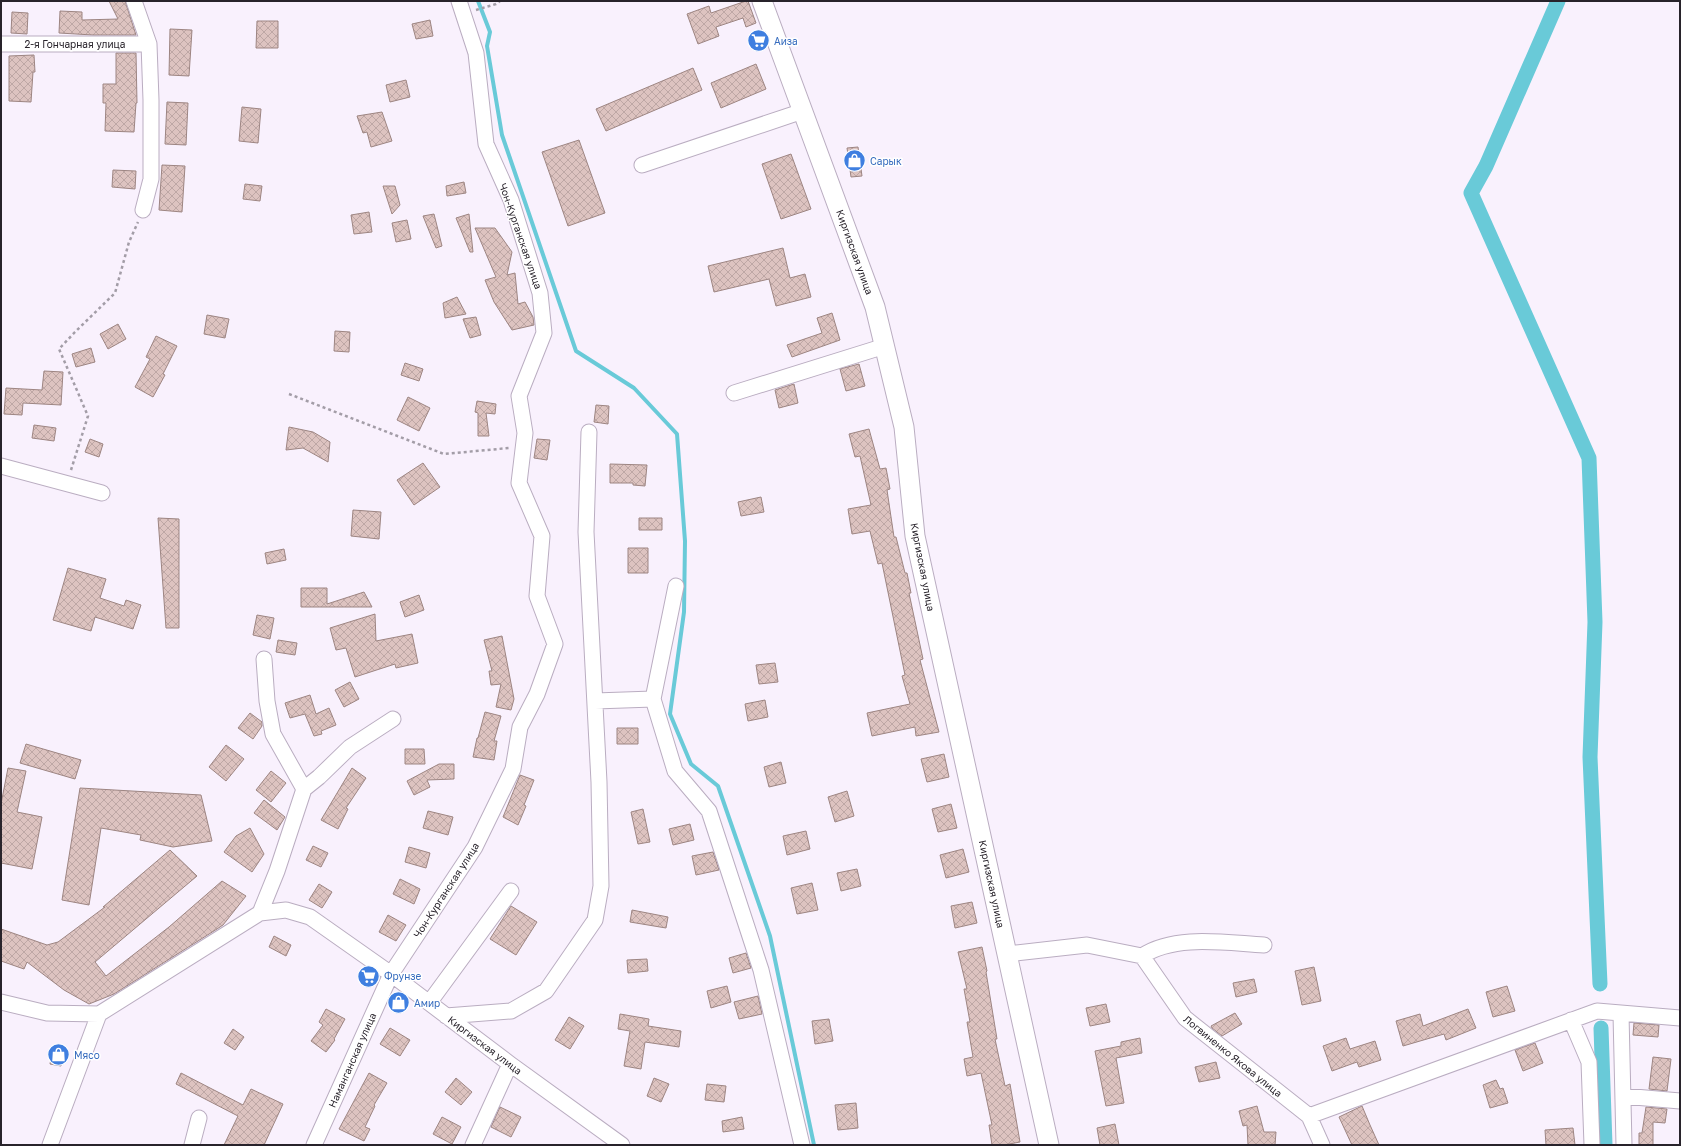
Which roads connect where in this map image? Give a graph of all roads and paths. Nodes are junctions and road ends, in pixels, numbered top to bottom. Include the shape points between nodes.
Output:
1 (134, 1) edge
2 (459, 1) edge
3 (500, 1) edge
4 (762, 1) edge
5 (464, 16) junction
6 (1, 44) edge
7 (149, 44) junction
8 (803, 111) junction
9 (642, 165) dead end
10 (143, 210) joint
11 (884, 346) junction
12 (734, 393) dead end
13 (289, 394) dead end
14 (589, 432) dead end
15 (523, 447) junction
16 (1, 466) edge
17 (66, 484) junction
18 (102, 493) dead end
19 (676, 586) dead end
20 (264, 658) dead end
21 (653, 699) junction
22 (595, 701) junction
23 (393, 719) dead end
24 (304, 789) junction
25 (511, 891) dead end
26 (260, 913) junction
27 (1264, 945) dead end
28 (1007, 954) junction
29 (1142, 956) junction
30 (391, 974) junction
31 (1, 1002) edge
32 (429, 1003) junction
33 (100, 1014) junction
34 (1621, 1014) junction
35 (446, 1016) junction
36 (1680, 1018) edge
37 (1571, 1020) junction
38 (510, 1064) junction
39 (1623, 1096) junction
40 (1680, 1101) edge
41 (1309, 1116) junction
42 (199, 1118) dead end
43 (50, 1145) edge
44 (192, 1145) edge
45 (314, 1145) edge
46 (474, 1145) edge
47 (622, 1145) edge
48 (802, 1145) edge
49 (1049, 1145) edge
50 (1322, 1145) edge
51 (1592, 1145) edge
52 (1624, 1145) edge

1 - 7 street
2 - 5 street, Чон-Курганская улица
3 - 5 path
4 - 8 main road, Киргизская улица
5 - 15 street, Чон-Курганская улица via 476,52 486,144 510,200 540,293 544,333 519,396 525,433
6 - 7 street, 2-я Гончарная улица
7 - 10 street via 151,179
8 - 9 street
8 - 11 main road, Киргизская улица via 875,307
10 - 17 path via 129,242 115,293 60,349 88,416
11 - 12 street
11 - 28 main road, Киргизская улица via 904,427 915,536
13 - 15 path via 444,454
14 - 22 street via 586,532
15 - 30 street, Чон-Курганская улица via 519,483 542,536 537,596 555,644 537,694 520,727 513,769 475,847
16 - 17 street
17 - 18 street
19 - 21 street
20 - 24 street via 267,701 273,734
21 - 22 street
21 - 48 street via 675,771 709,811 761,970
22 - 35 street via 601,886 595,920 546,991 511,1011
23 - 24 street via 350,747
24 - 26 street
25 - 32 street
26 - 30 street, Киргизская улица via 286,910 310,917
26 - 33 street
27 - 29 street via 1193,941 1151,950
28 - 29 street via 1087,945
28 - 49 main road, Киргизская улица
29 - 41 street, Логвиненко Якова улица via 1184,1018
30 - 32 street, Киргизская улица
30 - 45 street, Наманганская улица
31 - 33 street via 47,1013
32 - 35 street, Киргизская улица
33 - 43 street
34 - 36 street
34 - 37 street via 1597,1011
34 - 39 street
35 - 38 street, Киргизская улица
37 - 41 street
37 - 51 street via 1589,1062
38 - 46 street
38 - 47 street, Киргизская улица
39 - 40 street
39 - 52 street
41 - 50 street, Логвиненко Якова улица
42 - 44 street

